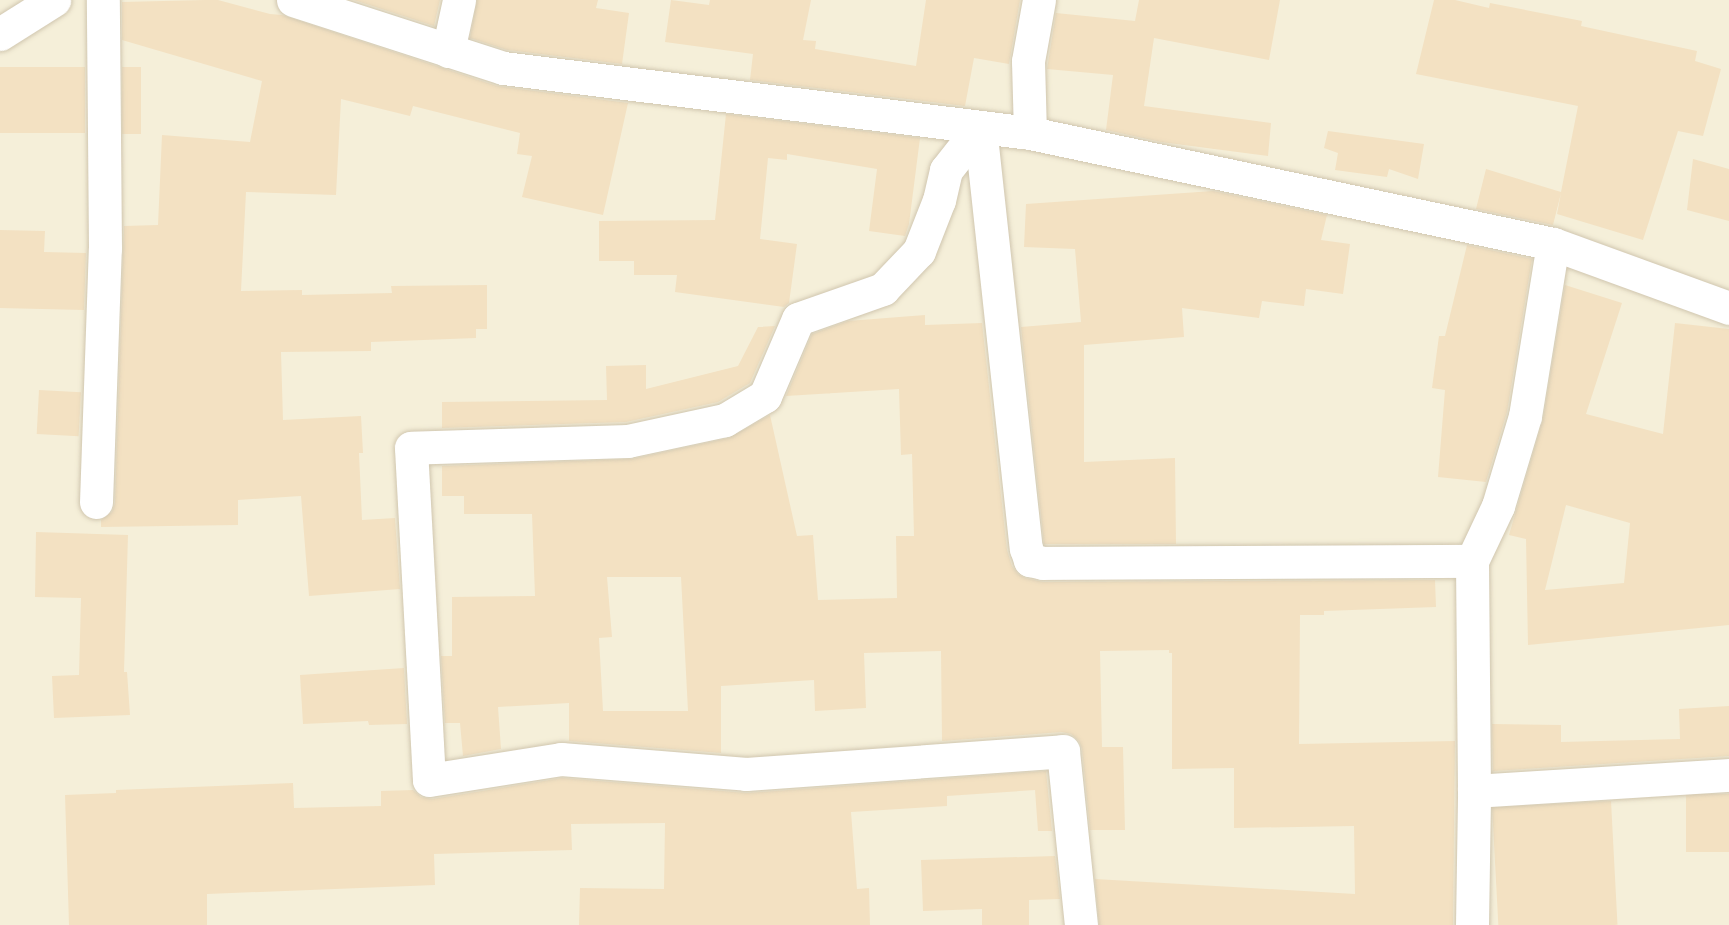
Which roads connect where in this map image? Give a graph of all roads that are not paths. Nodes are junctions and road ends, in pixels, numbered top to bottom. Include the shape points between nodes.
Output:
1 (54, 0) edge
2 (103, 0) edge
3 (293, 0) edge
4 (459, 0) edge
5 (1039, 0) edge
6 (0, 34) edge
7 (448, 51) junction
8 (980, 127) junction
9 (1030, 132) junction
10 (1553, 244) junction
11 (1729, 308) edge
12 (96, 502) dead end
13 (1472, 561) junction
14 (1729, 775) edge
15 (1474, 791) junction
16 (1081, 925) edge
17 (1472, 925) edge

1 - 6 street
2 - 12 street via 105,249
3 - 7 street
4 - 7 street
5 - 9 street via 1029,61
7 - 8 street via 503,68
8 - 9 street
8 - 13 street via 1030,560
8 - 16 street via 946,170 919,251 883,289 798,319 765,396 725,420 628,441 411,448 429,780 561,759 746,774 1063,751
9 - 10 street
10 - 11 street
10 - 13 street via 1526,416 1498,506
13 - 15 street
14 - 15 street
15 - 17 street

